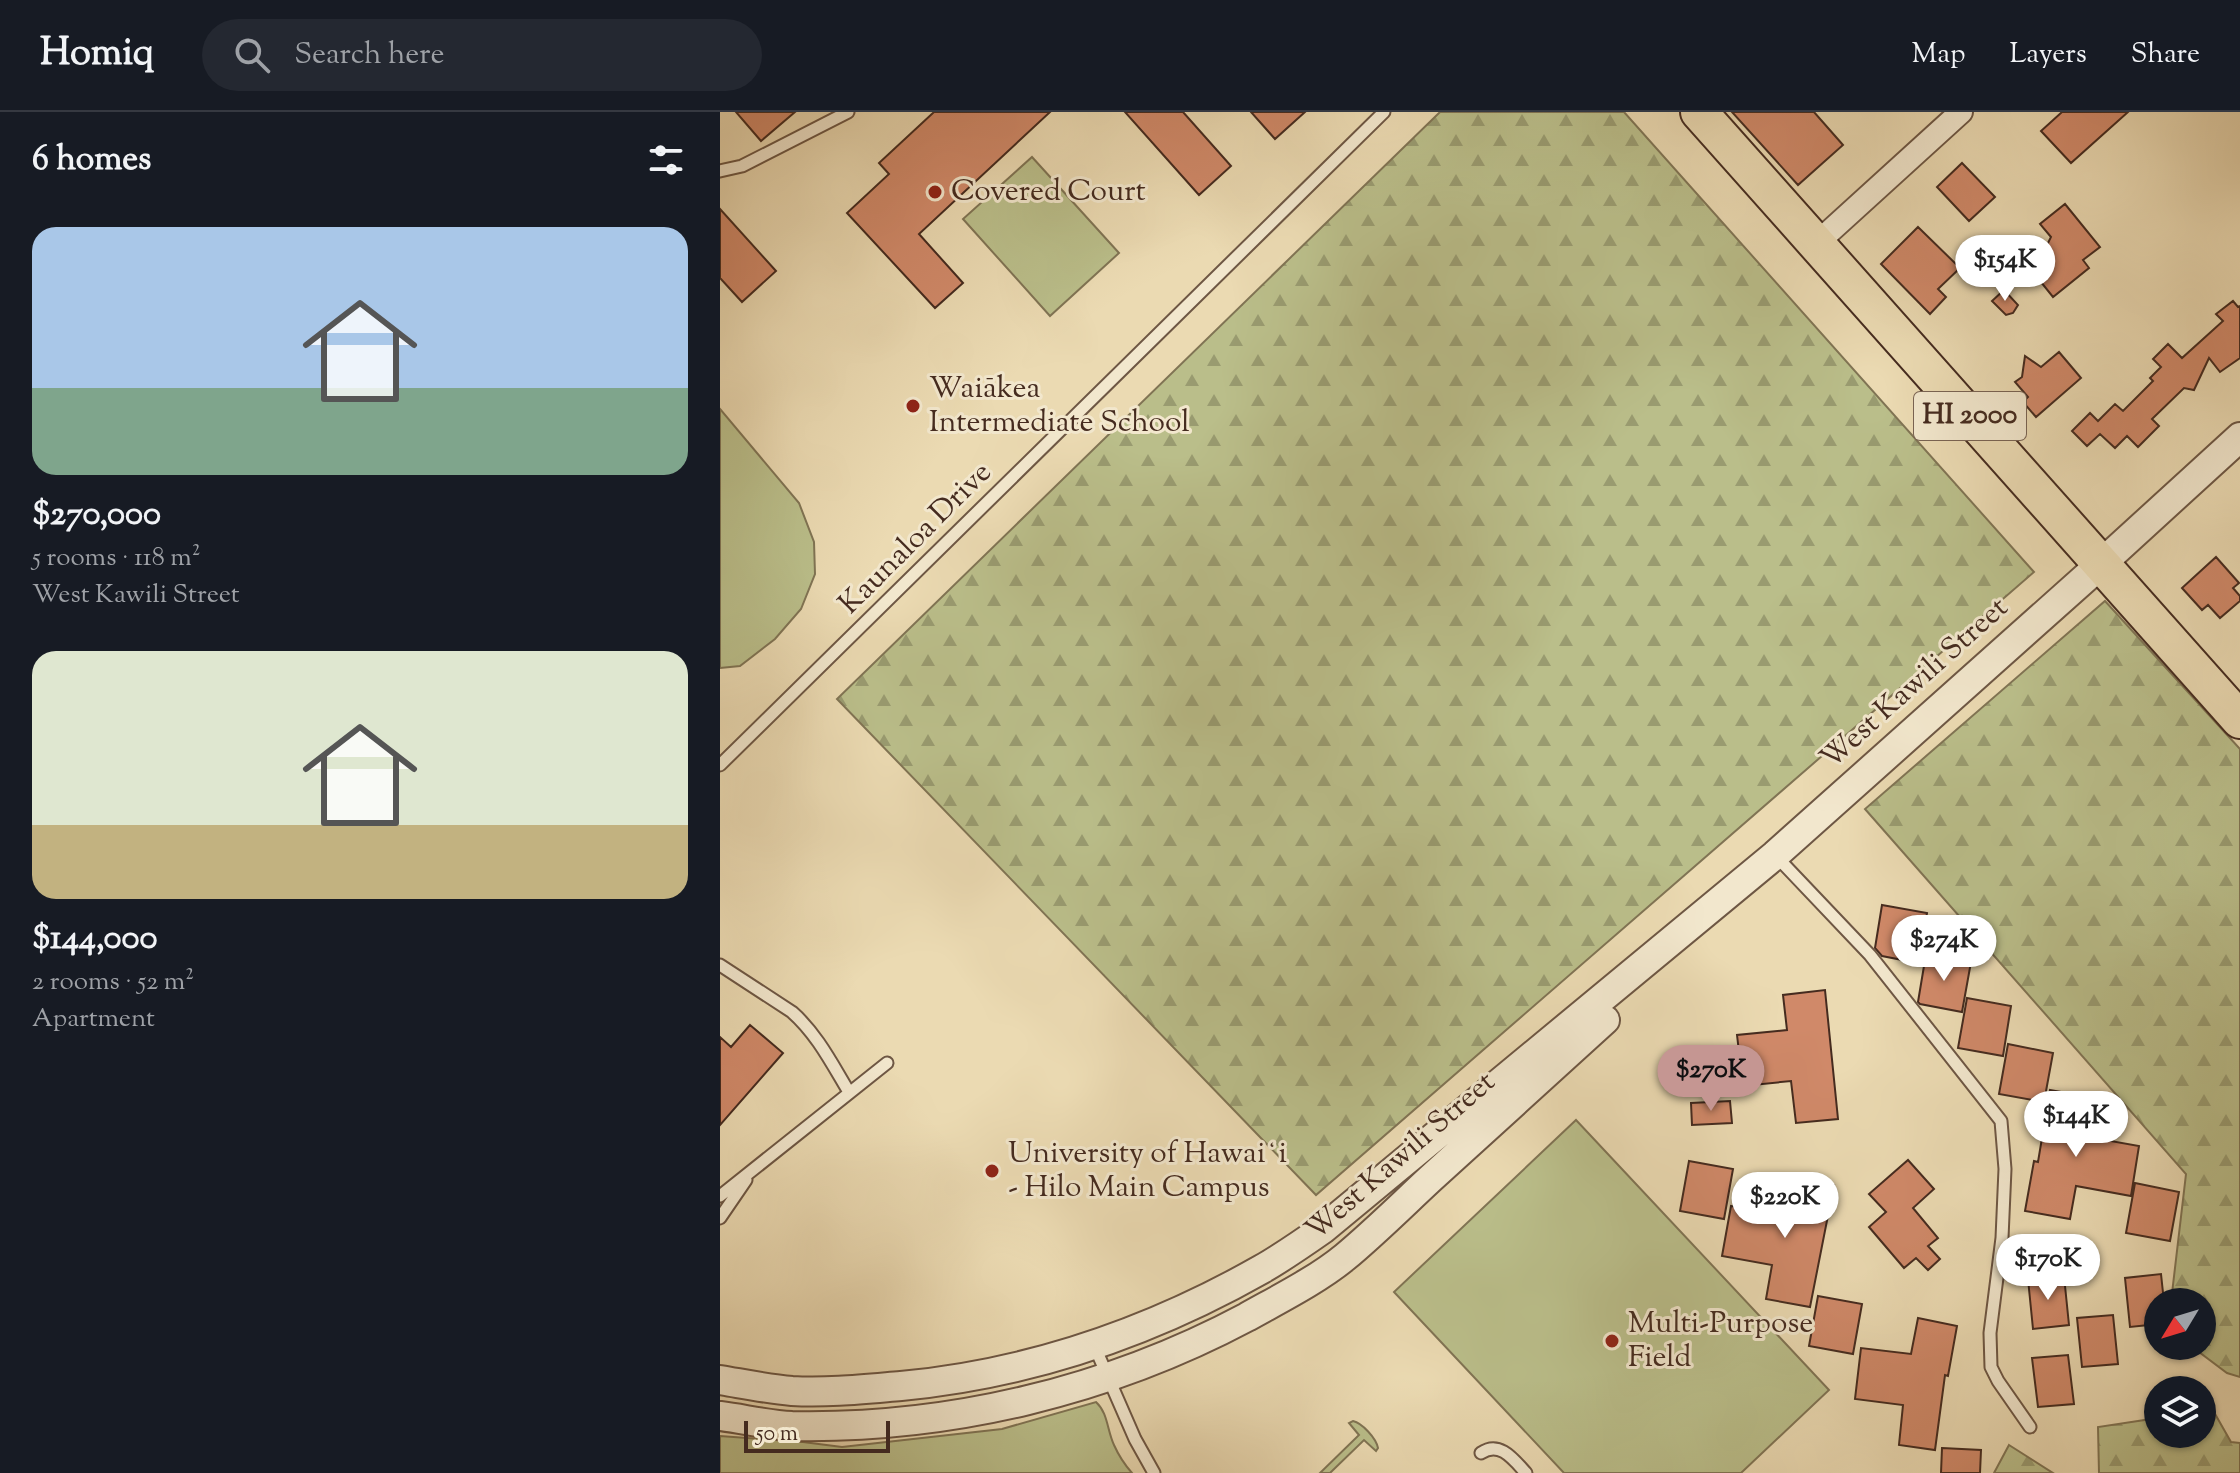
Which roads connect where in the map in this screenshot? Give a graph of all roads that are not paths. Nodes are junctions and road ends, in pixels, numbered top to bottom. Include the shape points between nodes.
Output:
1 (848, 112) edge
2 (1384, 112) edge
3 (1699, 112) edge
4 (1961, 112) edge
5 (720, 171) edge
6 (1817, 243) junction
7 (2240, 437) edge
8 (2101, 564) junction
9 (2240, 720) edge
10 (720, 765) edge
11 (1775, 855) junction
12 (720, 965) edge
13 (887, 1063) dead end
14 (849, 1092) junction
15 (754, 1169) junction
16 (720, 1196) edge
17 (720, 1218) edge
18 (1094, 1345) junction
19 (1107, 1377) junction
20 (720, 1380) edge
21 (720, 1416) edge
22 (2030, 1427) dead end
23 (1481, 1453) dead end
24 (1154, 1473) edge
25 (1526, 1473) edge

1 - 5 lane via 742,166
2 - 10 lane, Kaunaloa Drive
3 - 6 highway, HI 2000
4 - 6 street
6 - 8 highway, HI 2000
7 - 8 street, West Kawili Street
8 - 9 highway, HI 2000
8 - 11 street, West Kawili Street
11 - 18 street, West Kawili Street via 1323,1229 1201,1301
11 - 19 street, West Kawili Street via 1620,1006 1343,1258 1217,1333
11 - 22 lane via 1870,955 2001,1121 2005,1169 1991,1367
12 - 14 lane via 801,1020
13 - 14 lane
14 - 15 lane
15 - 16 lane
15 - 17 lane
18 - 19 lane
18 - 20 street, West Kawili Street via 1002,1371 862,1390 791,1391
19 - 21 street, West Kawili Street via 1009,1405 937,1418 788,1426
19 - 24 lane
23 - 25 lane via 1497,1448

